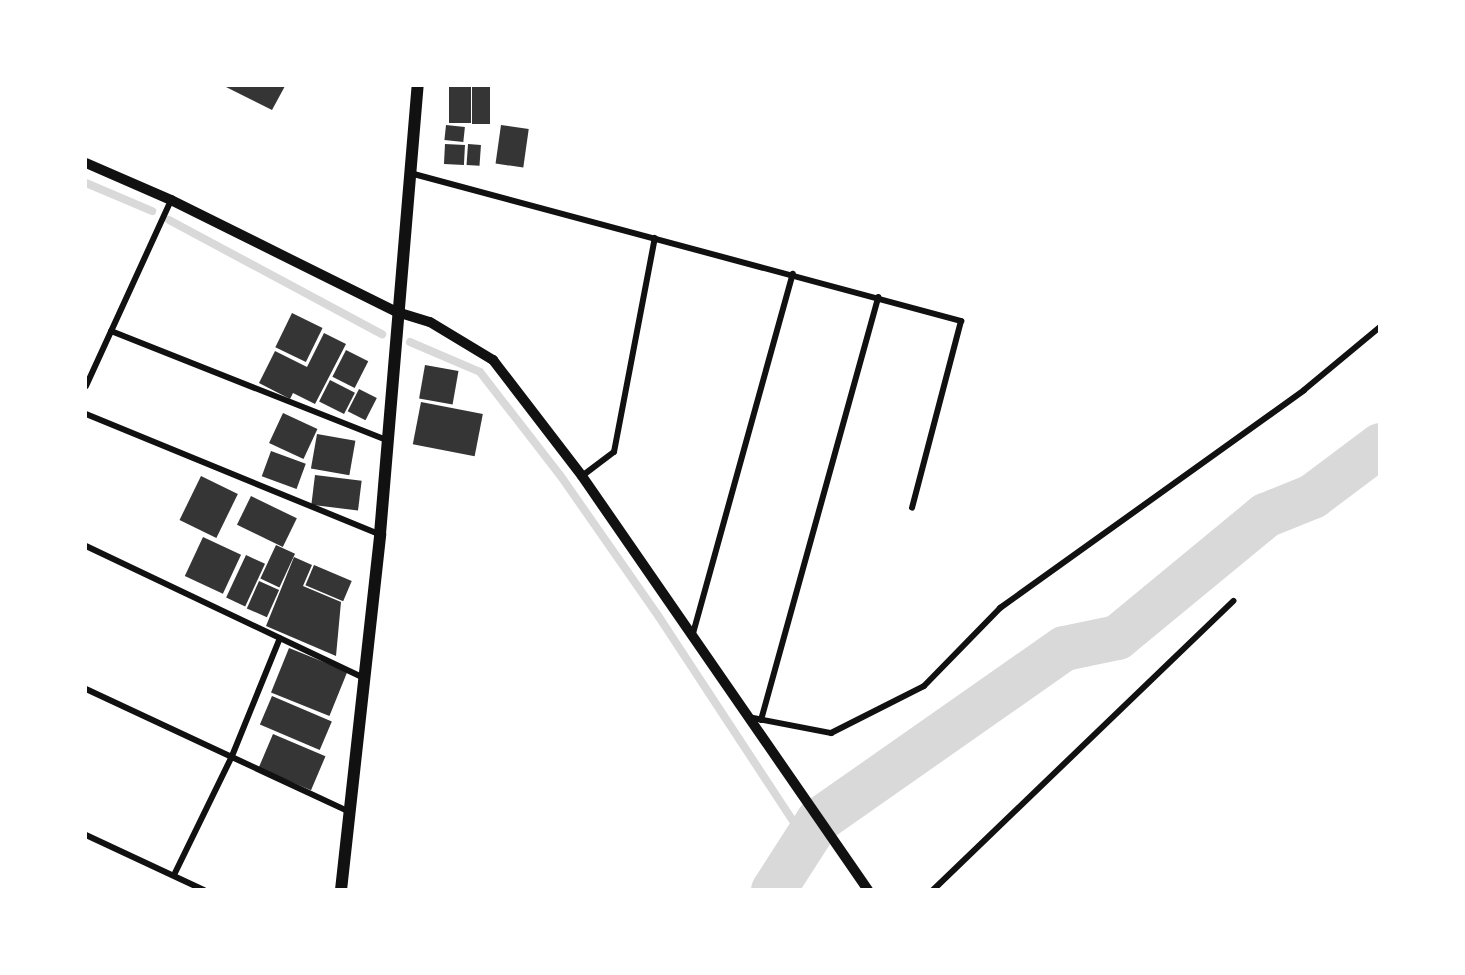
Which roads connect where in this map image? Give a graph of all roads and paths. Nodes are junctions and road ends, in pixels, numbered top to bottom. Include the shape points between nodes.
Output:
1 (418, 86) edge
2 (86, 163) edge
3 (409, 173) junction
4 (171, 200) junction
5 (655, 238) junction
6 (793, 274) junction
7 (878, 297) junction
8 (397, 312) junction
9 (1380, 327) edge
10 (111, 331) junction
11 (86, 386) edge
12 (86, 414) edge
13 (387, 440) junction
14 (582, 476) junction
15 (912, 508) dead end
16 (380, 534) junction
17 (86, 546) edge
18 (1233, 601) dead end
19 (280, 638) junction
20 (692, 638) junction
21 (362, 677) junction
22 (86, 688) edge
23 (745, 716) junction
24 (761, 720) junction
25 (232, 756) junction
26 (348, 811) junction
27 (86, 835) edge
28 (174, 875) junction
29 (204, 890) edge
30 (341, 890) edge
31 (868, 890) edge
32 (933, 890) edge

1 - 3 main road
2 - 4 street
3 - 5 street
3 - 8 main road
4 - 8 street
4 - 10 street
5 - 6 street
5 - 14 street via 614,452
6 - 7 street
6 - 20 street
7 - 15 street via 961,321
7 - 24 street
8 - 13 main road
8 - 14 street via 430,322 493,360
9 - 24 street via 1304,390 1000,608 924,686 831,734
10 - 11 street
10 - 13 street
12 - 16 street
13 - 16 main road
14 - 20 street
16 - 21 main road
17 - 19 street
18 - 32 street
19 - 21 street
19 - 25 street
20 - 23 street
21 - 26 main road
22 - 25 street
23 - 24 street
23 - 31 street
25 - 26 street
25 - 28 street
26 - 30 main road
27 - 28 street
28 - 29 street

